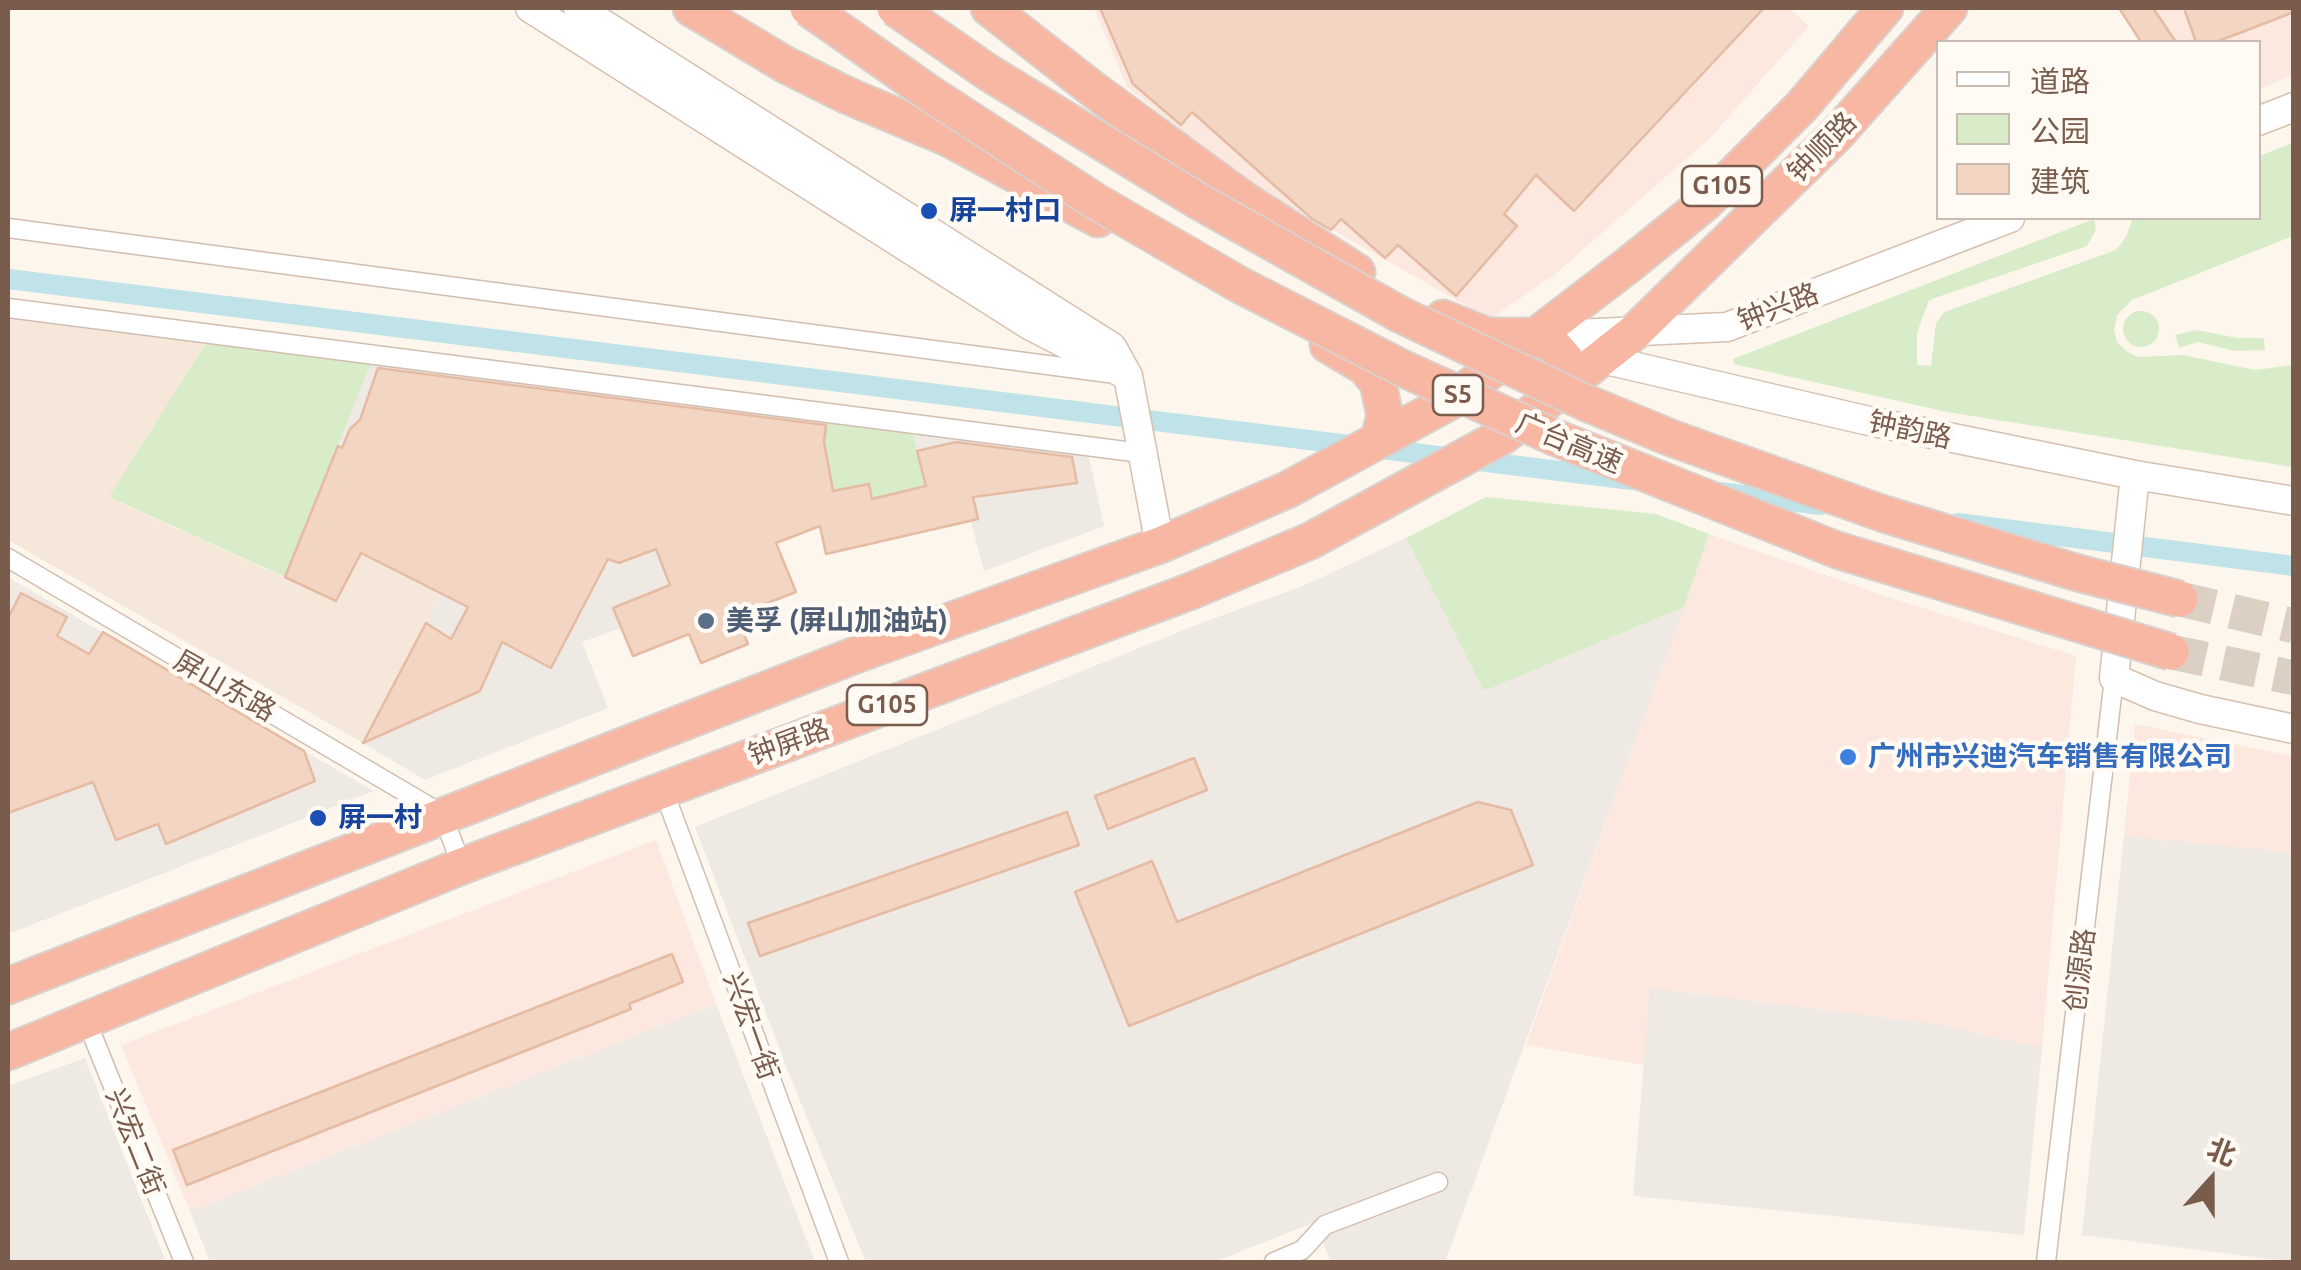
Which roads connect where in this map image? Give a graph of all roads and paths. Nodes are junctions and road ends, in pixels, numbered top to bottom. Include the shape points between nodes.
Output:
1 (530, 8) edge
2 (578, 8) edge
3 (691, 8) edge
4 (808, 8) edge
5 (895, 8) edge
6 (989, 8) edge
7 (1885, 8) edge
8 (1949, 8) edge
9 (2294, 107) edge
10 (2261, 120) edge
11 (2005, 220) edge
12 (8, 228) edge
13 (8, 308) edge
14 (1637, 330) junction
15 (1532, 336) junction
16 (1600, 360) junction
17 (1128, 376) junction
18 (1564, 388) junction
19 (1379, 438) junction
20 (1139, 442) junction
21 (2134, 488) junction
22 (2294, 500) edge
23 (1160, 544) junction
24 (8, 558) edge
25 (2180, 599) tunnel mouth
26 (2171, 652) tunnel mouth
27 (2114, 678) junction
28 (2294, 729) edge
29 (663, 789) junction
30 (442, 814) junction
31 (462, 866) junction
32 (8, 986) edge
33 (87, 1022) junction
34 (8, 1052) edge
35 (1438, 1182) dead end
36 (184, 1262) edge
37 (839, 1262) edge
38 (1274, 1262) edge
39 (2046, 1262) edge

1 - 17 street via 1029,325
2 - 17 street via 1112,347
3 - 19 highway via 784,64 948,138 1348,356 1378,383 1385,416
4 - 26 highway, 广台高速 / S5, bridge via 1095,200 1404,370 1836,550
5 - 25 highway, 广台高速 / S5, bridge via 1200,202 1401,315 1584,402 1884,514
6 - 15 highway via 1246,201 1332,257 1474,332
7 - 15 highway, 钟顺路 / G105 via 1802,106 1704,203
8 - 14 highway, 钟顺路 / G105 via 1835,136
9 - 10 street
11 - 14 street, 钟兴路 via 1728,328
12 - 17 street
13 - 20 street
14 - 15 street, 钟兴路
14 - 16 highway, 钟顺路 / G105
15 - 16 street, 钟韵路
15 - 18 highway via 1561,352
15 - 19 highway, 钟屏路 / G105 via 1451,400
16 - 18 highway, 钟屏路 / G105
16 - 21 street, 钟韵路
17 - 20 street
18 - 29 highway, 钟屏路 / G105 via 1503,436 1310,540 1191,592
19 - 23 highway, 钟屏路 / G105 via 1287,490
20 - 23 street
21 - 22 street, 钟韵路
21 - 27 street
23 - 30 highway, 钟屏路 / G105
24 - 30 street, 屏山东路
27 - 28 street via 2200,709
27 - 39 street, 创源路
29 - 31 highway, 钟屏路 / G105
29 - 37 street, 兴宏一街
30 - 31 street
30 - 32 highway, 钟屏路 / G105
31 - 33 highway, 钟屏路 / G105
33 - 34 highway, 钟屏路 / G105
33 - 36 street, 兴宏二街
35 - 38 street via 1325,1225 1302,1250

